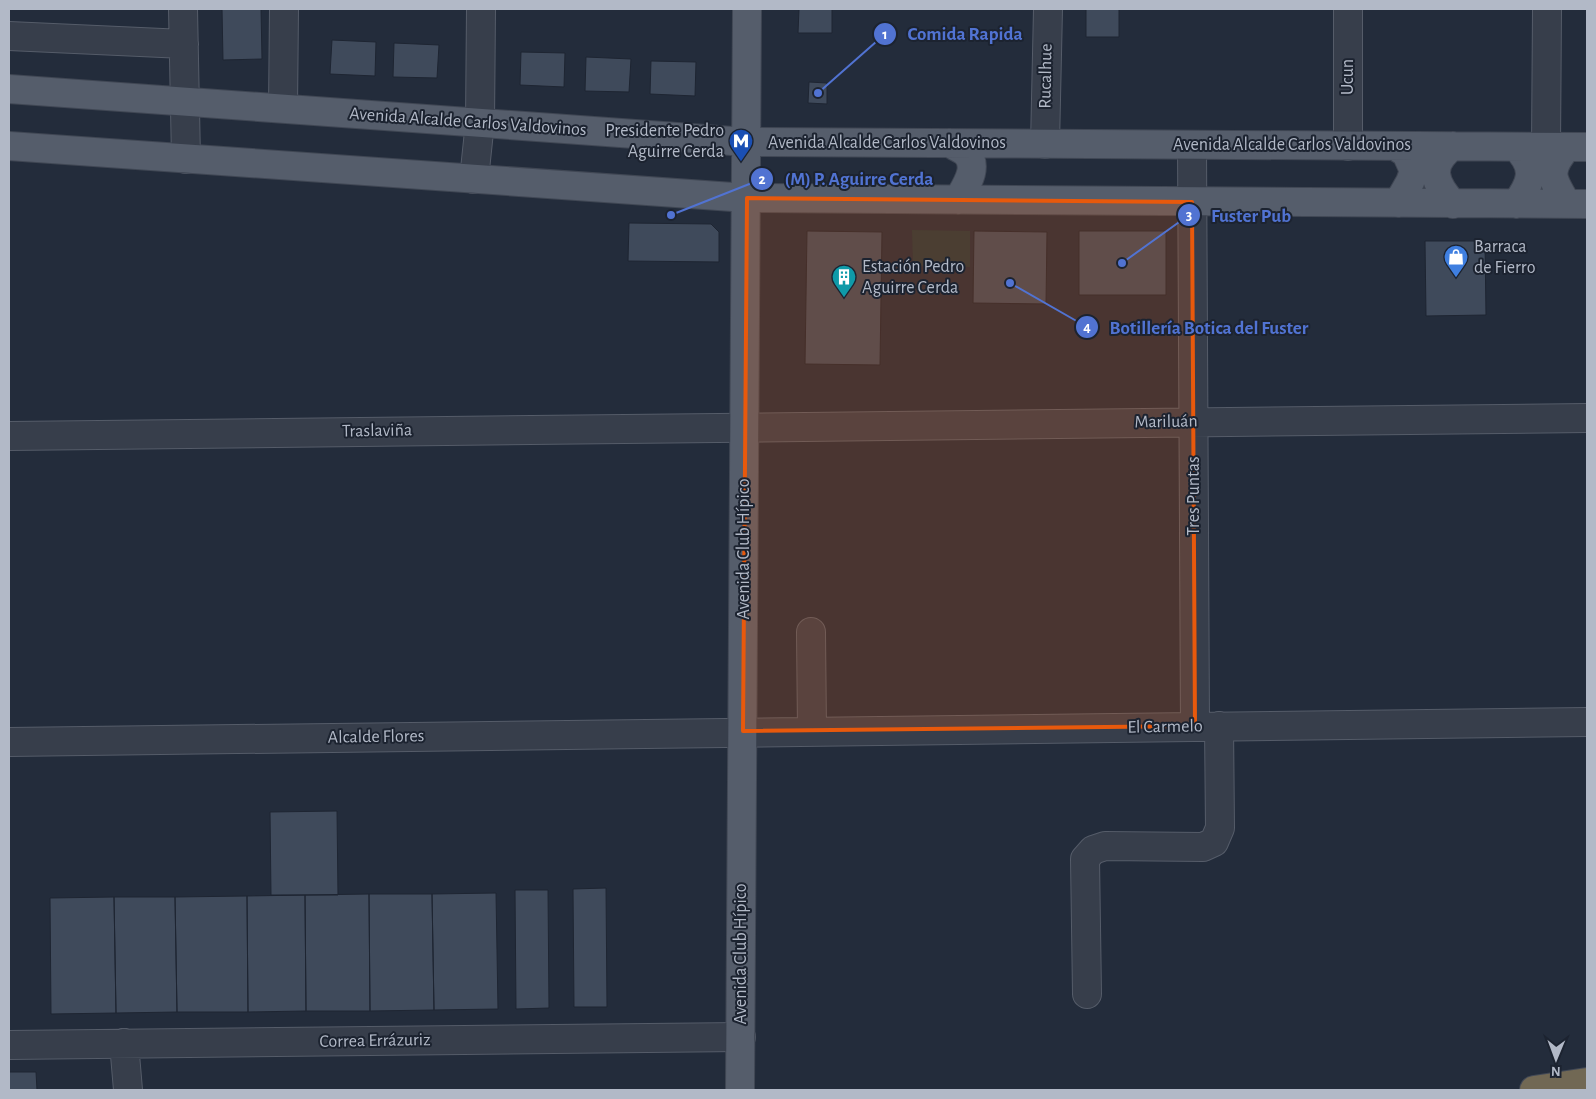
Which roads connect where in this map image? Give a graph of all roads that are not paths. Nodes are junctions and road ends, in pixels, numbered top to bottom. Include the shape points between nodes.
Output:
1 (183, 9) edge
2 (284, 9) edge
3 (480, 9) edge
4 (747, 9) edge
5 (1048, 9) edge
6 (1348, 9) edge
7 (1547, 9) edge
8 (9, 36) edge
9 (184, 44) junction
10 (9, 89) edge
11 (184, 101) junction
12 (284, 108) junction
13 (480, 122) junction
14 (746, 142) junction
15 (949, 143) junction
16 (1008, 143) junction
17 (1045, 144) junction
18 (1192, 145) junction
19 (9, 146) edge
20 (1348, 146) junction
21 (1395, 146) junction
22 (1453, 146) junction
23 (1516, 147) junction
24 (1567, 147) edge
25 (186, 158) junction
26 (474, 178) junction
27 (747, 198) junction
28 (958, 200) junction
29 (1000, 200) junction
30 (1192, 202) junction
31 (1398, 203) junction
32 (1453, 204) junction
33 (1516, 204) junction
34 (1577, 204) edge
35 (1587, 418) edge
36 (1193, 422) junction
37 (745, 427) junction
38 (9, 436) edge
39 (811, 632) dead end
40 (1587, 722) edge
41 (1207, 726) junction
42 (743, 731) junction
43 (812, 731) junction
44 (9, 742) edge
45 (1087, 994) dead end
46 (741, 1037) junction
47 (124, 1043) junction
48 (9, 1044) edge
49 (1587, 1082) edge
50 (128, 1090) edge
51 (740, 1090) edge
52 (1534, 1090) edge

1 - 9 street
2 - 12 street
3 - 13 street
4 - 14 main road, Avenida Club Hípico
5 - 17 street, Rucalhue
6 - 20 street, Ucun
7 - 24 street
8 - 9 street
9 - 11 street
10 - 11 main road, Avenida Alcalde Carlos Valdovinos
11 - 12 main road, Avenida Alcalde Carlos Valdovinos
11 - 25 street
12 - 13 main road, Avenida Alcalde Carlos Valdovinos
13 - 14 main road, Avenida Alcalde Carlos Valdovinos
13 - 26 street
14 - 15 main road, Avenida Alcalde Carlos Valdovinos
14 - 27 main road, Avenida Club Hípico
15 - 16 main road, Avenida Alcalde Carlos Valdovinos
15 - 28 main road via 967,153 971,162 972,174
16 - 17 main road, Avenida Alcalde Carlos Valdovinos
16 - 29 main road via 992,153 986,169
17 - 18 main road, Avenida Alcalde Carlos Valdovinos
18 - 20 main road, Avenida Alcalde Carlos Valdovinos
18 - 30 street, Tres Puntas
19 - 25 main road
20 - 21 main road, Avenida Alcalde Carlos Valdovinos
21 - 22 main road, Avenida Alcalde Carlos Valdovinos
21 - 31 main road via 1406,153 1414,171
22 - 23 main road, Avenida Alcalde Carlos Valdovinos
22 - 32 main road via 1438,161 1436,172 1437,183
23 - 24 main road, Avenida Alcalde Carlos Valdovinos
23 - 33 main road via 1529,165 1531,174
24 - 34 main road via 1554,164 1554,184
25 - 26 main road
26 - 27 main road
27 - 28 main road
27 - 37 main road, Avenida Club Hípico
28 - 29 main road
29 - 30 main road
30 - 31 main road
30 - 36 street, Tres Puntas
31 - 32 main road
32 - 33 main road
33 - 34 main road
35 - 36 street, Mariluán
36 - 37 street, Mariluán
36 - 41 street, Tres Puntas
37 - 38 street, Traslaviña
37 - 42 main road, Avenida Club Hípico
39 - 43 street
40 - 41 street, El Carmelo
41 - 43 street, El Carmelo
41 - 45 street, Tres Puntas via 1220,828 1214,842 1203,847 1105,846 1093,850 1085,859
42 - 43 street, El Carmelo
42 - 44 street, Alcalde Flores
42 - 46 main road, Avenida Club Hípico
46 - 47 street, Correa Errázuriz
46 - 51 main road, Avenida Club Hípico
47 - 48 street, Correa Errázuriz
47 - 50 street
49 - 52 highway

